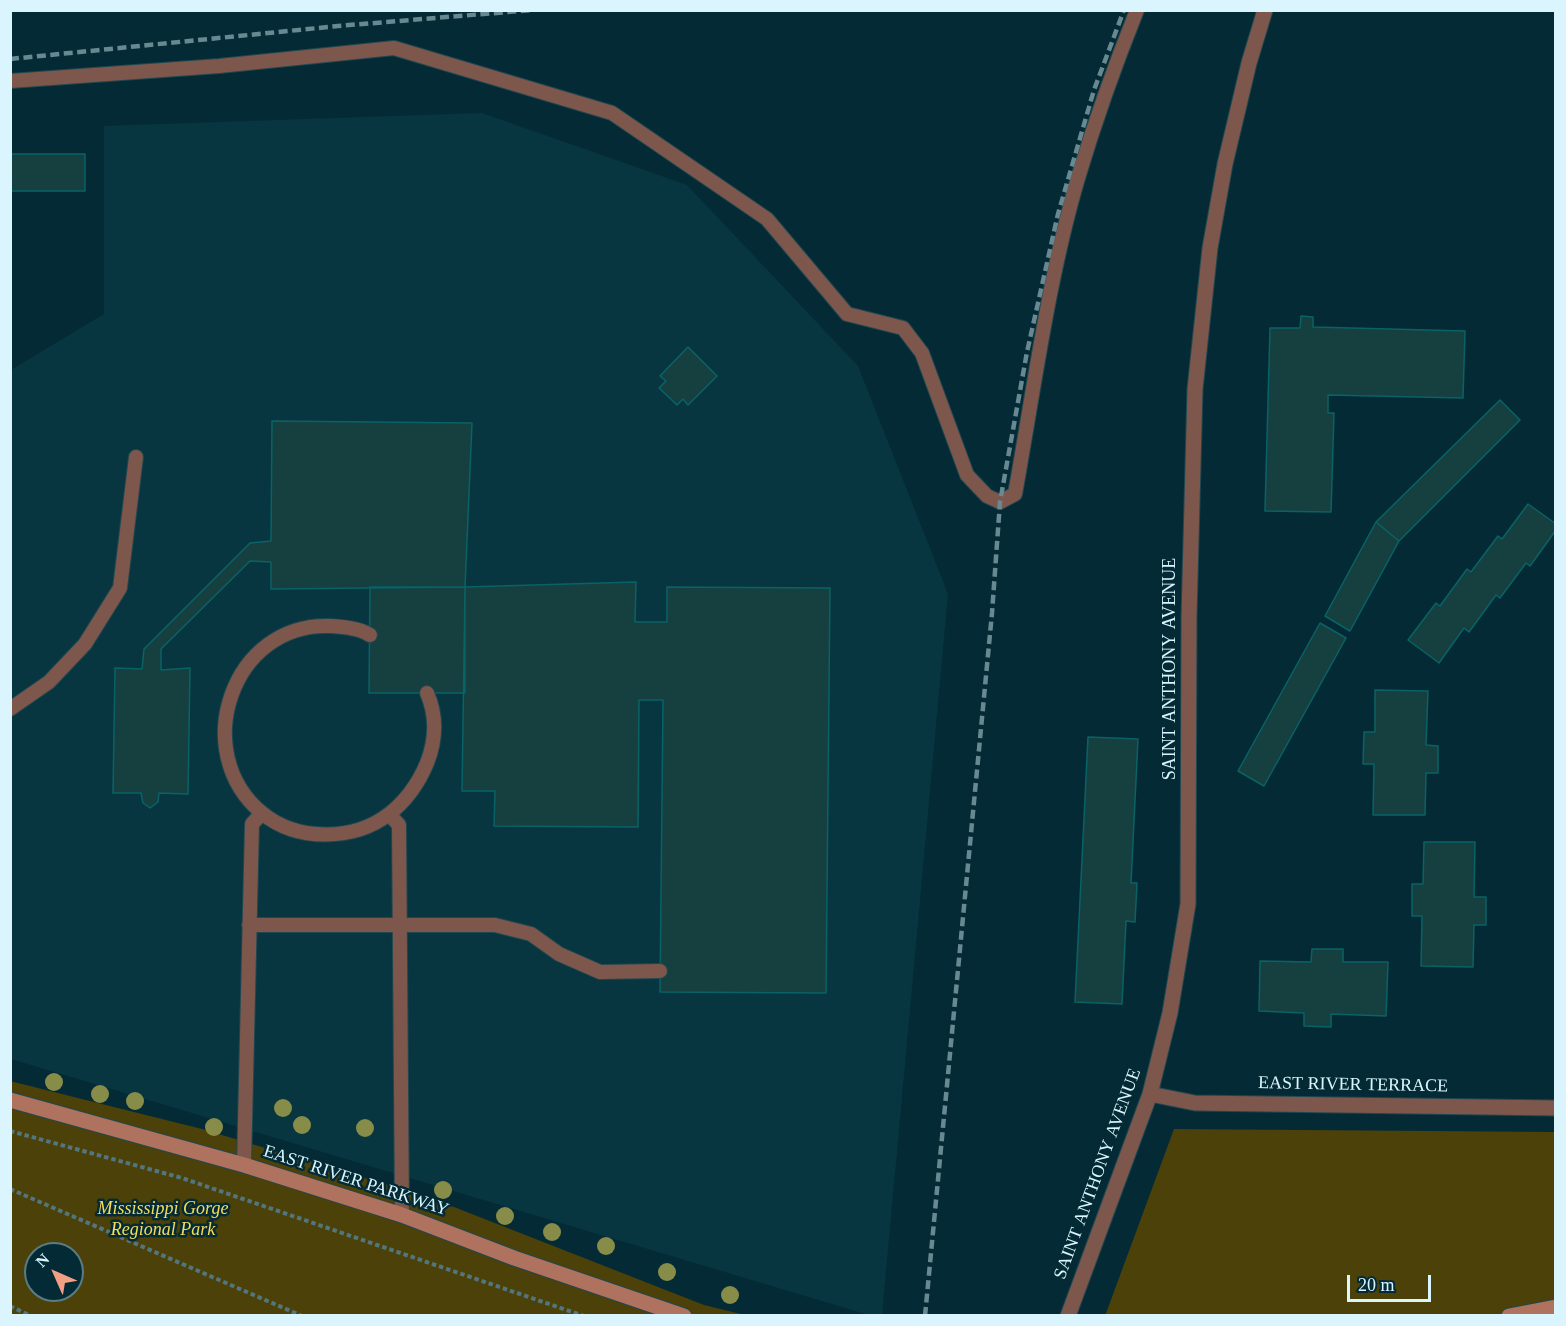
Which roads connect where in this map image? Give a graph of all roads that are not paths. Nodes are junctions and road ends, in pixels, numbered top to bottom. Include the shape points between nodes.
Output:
1 (1137, 10) edge
2 (1264, 10) edge
3 (10, 81) edge
4 (136, 457) dead end
5 (370, 635) dead end
6 (427, 693) dead end
7 (10, 709) edge
8 (262, 813) junction
9 (389, 814) junction
10 (399, 924) junction
11 (249, 925) junction
12 (660, 971) dead end
13 (1150, 1094) junction
14 (10, 1100) edge
15 (1556, 1108) edge
16 (244, 1165) junction
17 (402, 1215) junction
18 (1556, 1306) edge
19 (684, 1316) edge
20 (1068, 1316) edge
21 (1509, 1316) edge

1 - 3 lane via 1078,178 1055,271 1015,494 1000,502 987,496 967,475 922,354 903,328 847,314 767,219 612,113 394,48
2 - 13 street, SAINT ANTHONY AVENUE via 1225,164 1210,248 1196,377 1189,617 1188,904 1170,1013
4 - 7 lane via 120,588 86,644 49,682
5 - 8 lane via 341,627 314,626 263,648 244,668 231,691 225,718 226,744 230,770 244,794
6 - 9 lane via 434,717 434,746 409,795
8 - 9 lane via 286,827 312,834 341,834
8 - 11 lane via 252,824
9 - 10 lane via 399,825
10 - 11 lane
10 - 12 lane via 495,925 531,934 559,954 600,972
10 - 17 lane
11 - 16 lane
13 - 15 street, EAST RIVER TERRACE via 1195,1103
13 - 20 street, SAINT ANTHONY AVENUE
14 - 16 street, EAST RIVER PARKWAY
16 - 17 street, EAST RIVER PARKWAY
17 - 19 street, EAST RIVER PARKWAY
18 - 21 street

